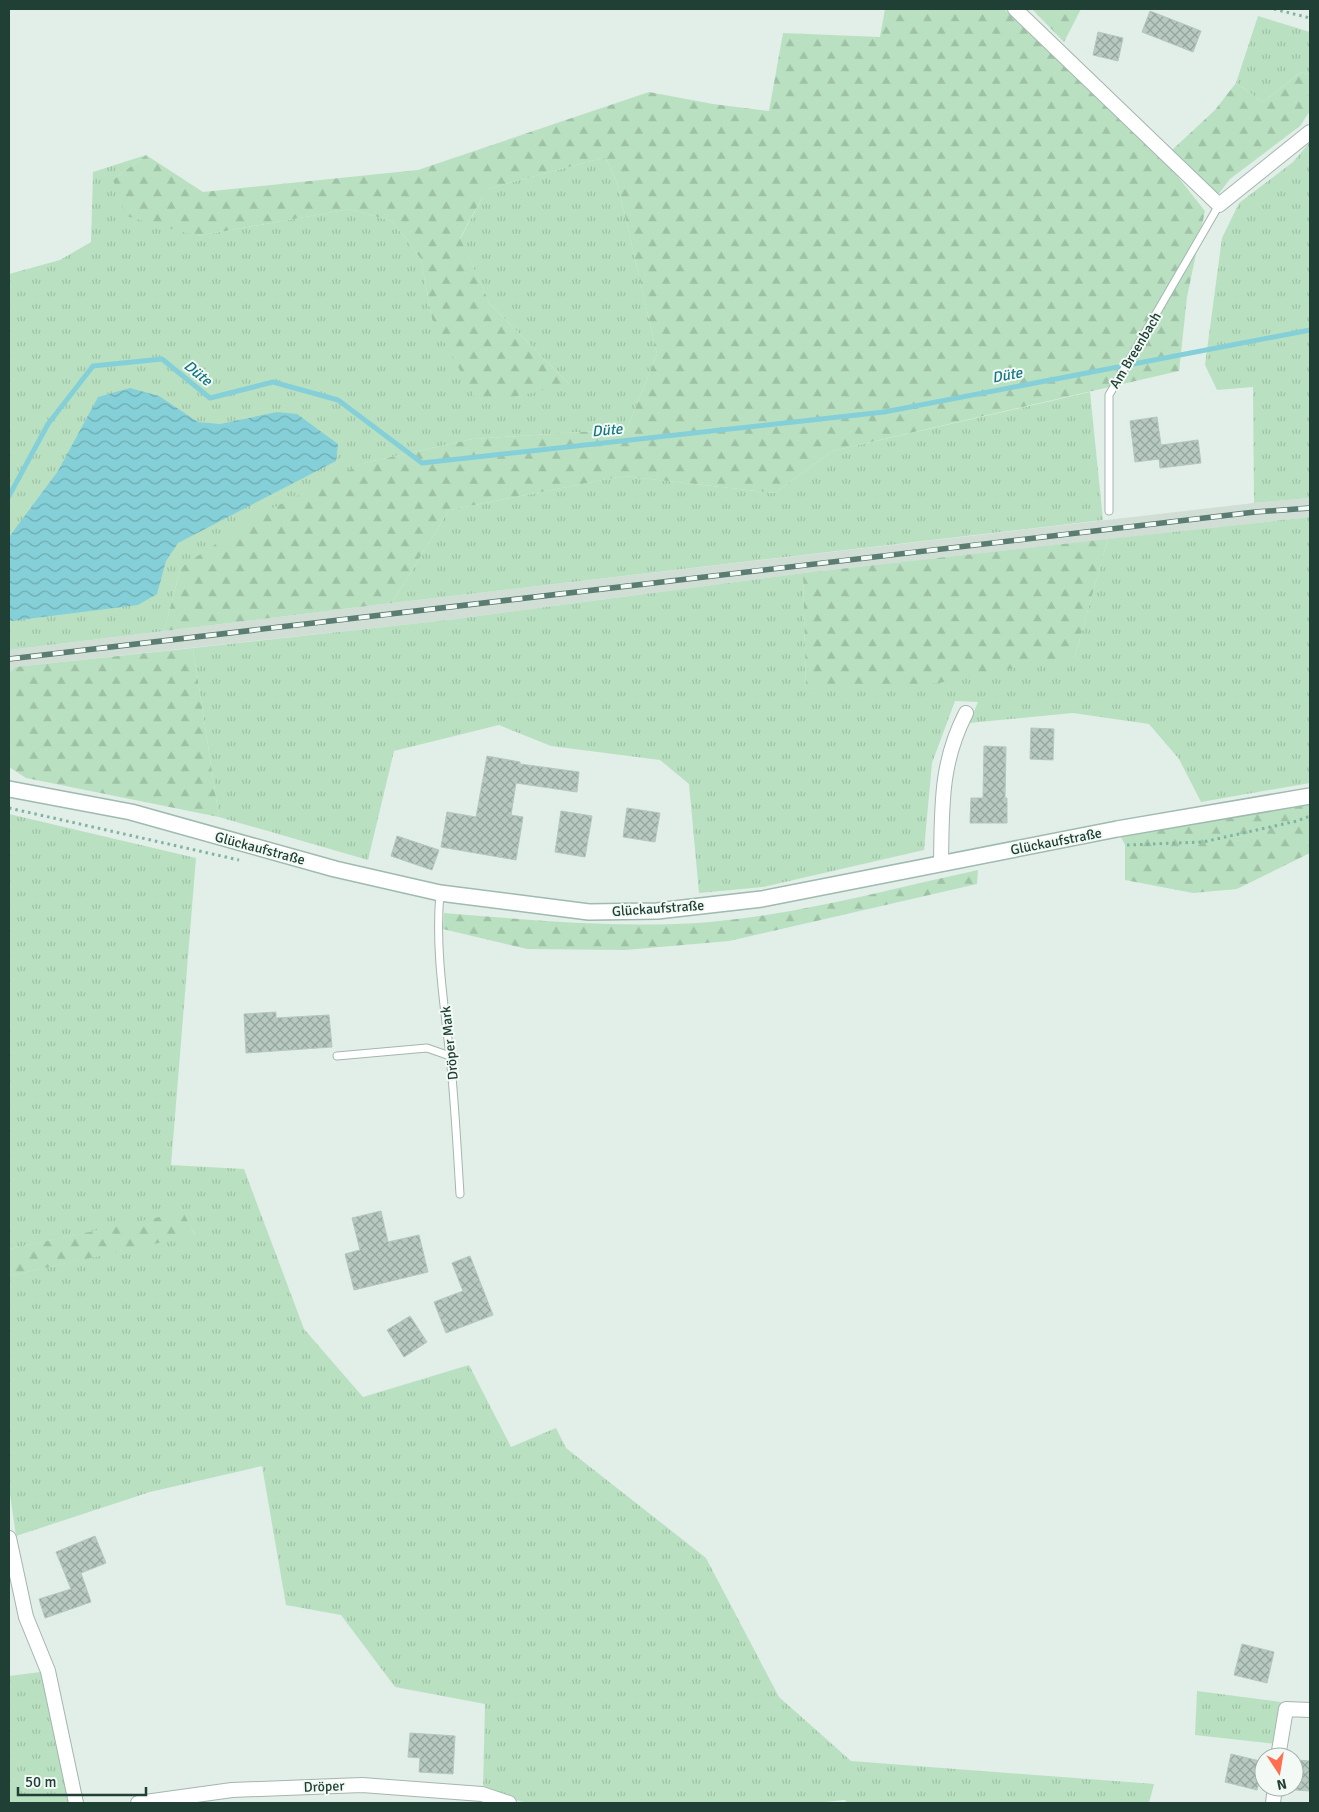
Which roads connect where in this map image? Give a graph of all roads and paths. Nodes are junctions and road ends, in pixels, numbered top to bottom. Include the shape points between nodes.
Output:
1 (1015, 9) edge
2 (1274, 9) edge
3 (1310, 18) edge
4 (1310, 132) edge
5 (1219, 205) junction
6 (1110, 512) dead end
7 (966, 713) dead end
8 (9, 789) edge
9 (1310, 796) edge
10 (9, 808) edge
11 (1310, 816) edge
12 (1125, 845) dead end
13 (244, 862) dead end
14 (941, 863) junction
15 (440, 893) junction
16 (337, 1056) dead end
17 (450, 1056) junction
18 (460, 1194) dead end
19 (9, 1538) edge
20 (1310, 1710) edge
21 (1280, 1747) edge
22 (76, 1803) edge
23 (138, 1803) edge
24 (509, 1803) edge

1 - 5 street
2 - 3 path
4 - 5 street, Am Breenbach
5 - 6 lane, Am Breenbach via 1109,395
7 - 14 street via 953,738 942,795
8 - 15 main road, Glückaufstraße via 131,812 334,869
9 - 14 main road, Glückaufstraße
10 - 13 path
11 - 12 path via 1203,842
14 - 15 main road, Glückaufstraße via 762,899 657,911 589,912
15 - 17 lane, Dröper Mark via 438,930
16 - 17 lane via 427,1048
17 - 18 lane, Dröper Mark
19 - 22 street via 26,1617 48,1671
20 - 21 street via 1286,1709
23 - 24 street, Dröper via 232,1790 362,1785 482,1794

